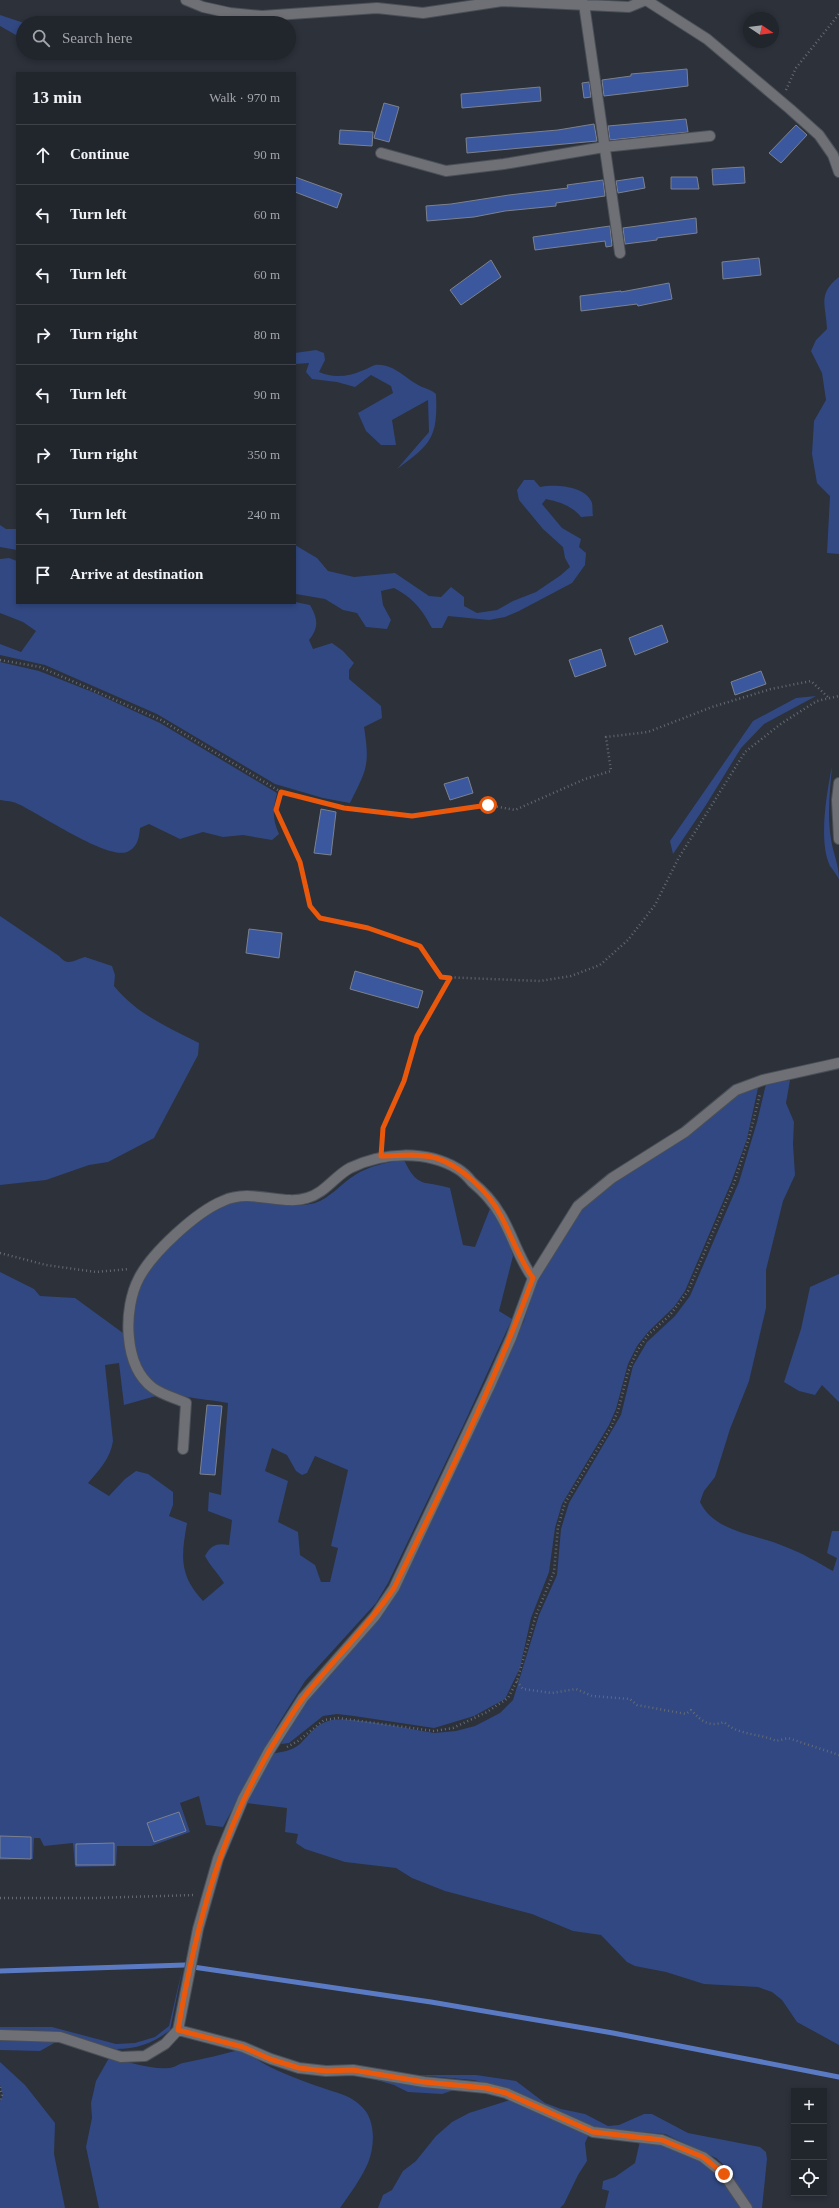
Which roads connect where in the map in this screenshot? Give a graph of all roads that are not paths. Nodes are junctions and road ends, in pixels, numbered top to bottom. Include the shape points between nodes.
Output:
1 (186, 0) edge
2 (646, 0) edge
3 (584, 4) junction
4 (710, 136) dead end
5 (604, 147) junction
6 (381, 153) dead end
7 (839, 172) edge
8 (620, 253) dead end
9 (839, 783) edge
10 (839, 839) edge
11 (839, 1063) edge
12 (533, 1278) junction
13 (183, 1448) dead end
14 (178, 2030) junction
15 (0, 2035) edge
16 (747, 2208) edge

1 - 3 street via 223,11 262,16 377,8 423,13 502,1
2 - 3 street via 629,7
2 - 7 street via 707,39 781,100 819,135 833,155
3 - 5 street
4 - 5 street
5 - 6 street via 504,164 446,170
5 - 8 street
9 - 10 street
11 - 12 street via 763,1080 736,1090 685,1132 612,1178 578,1206
12 - 13 street via 520,1258 500,1214 485,1193 459,1169 436,1158 381,1156 350,1169 321,1191 307,1198 238,1196 222,1201 182,1229 139,1278 131,1298 128,1318 131,1355 152,1387 186,1403
12 - 14 street via 491,1383 394,1588 375,1616 303,1698 269,1751 243,1799 218,1859 208,1894 188,1975
14 - 15 street via 165,2044 145,2056 121,2057 60,2037
14 - 16 street via 243,2047 299,2068 353,2070 424,2082 486,2088 506,2093 593,2132 662,2140 703,2157 718,2169

